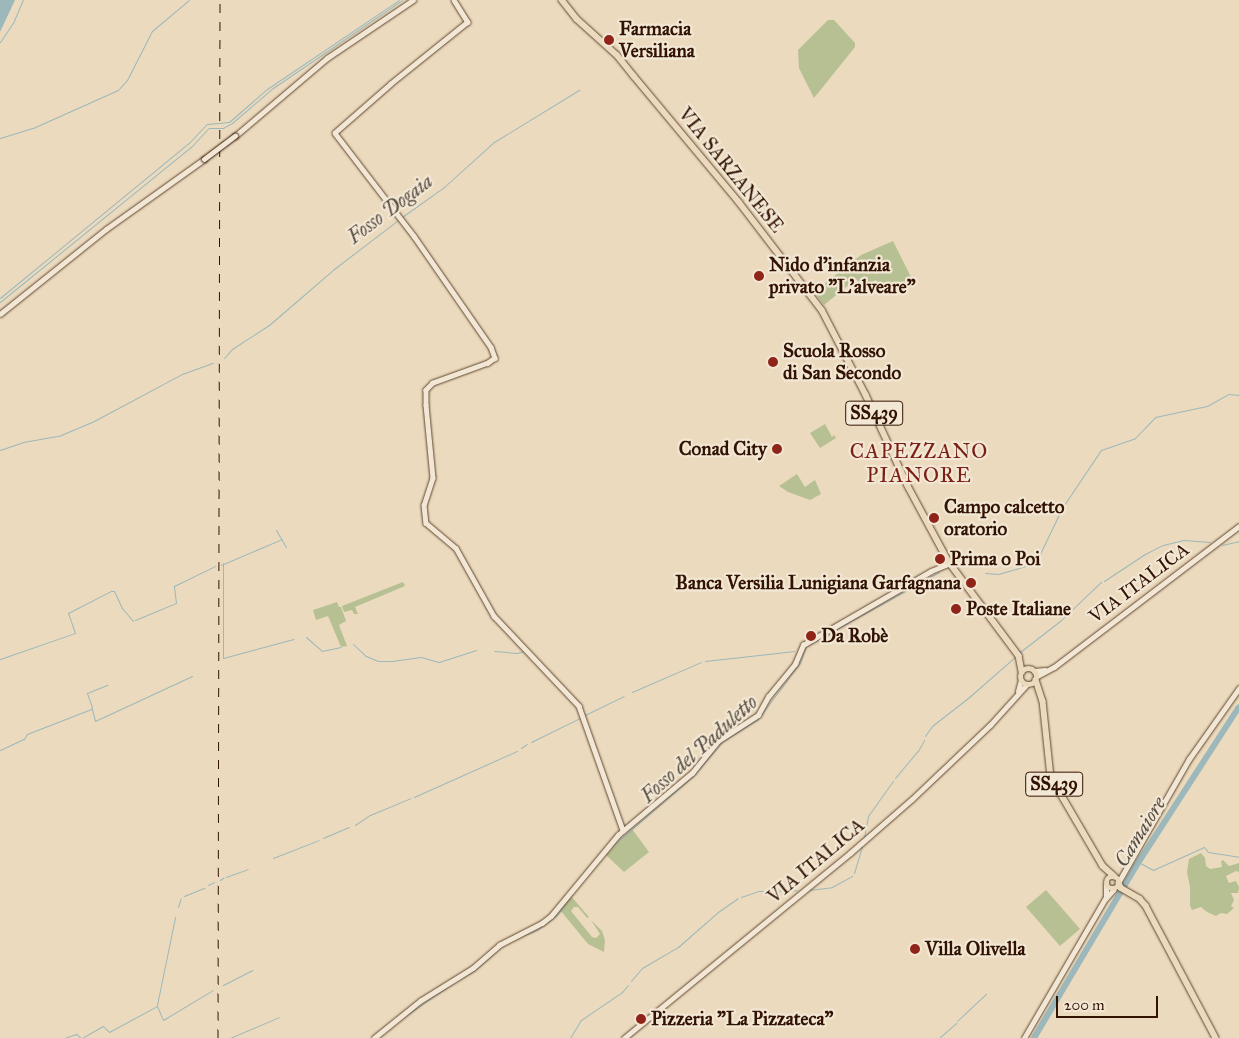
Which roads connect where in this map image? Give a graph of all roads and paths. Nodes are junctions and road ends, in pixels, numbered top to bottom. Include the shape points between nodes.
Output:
1 (413, 0) edge
2 (454, 0) edge
3 (562, 0) edge
4 (0, 314) edge
5 (1239, 526) edge
6 (950, 564) junction
7 (1020, 659) junction
8 (1022, 672) junction
9 (1034, 674) junction
10 (1021, 680) junction
11 (1029, 684) junction
12 (1239, 688) edge
13 (1040, 691) junction
14 (1017, 695) junction
15 (623, 830) junction
16 (1103, 866) junction
17 (1106, 883) junction
18 (1117, 883) junction
19 (1105, 899) junction
20 (374, 1038) edge
21 (624, 1038) edge
22 (1024, 1038) edge
23 (1216, 1038) edge

1 - 4 main road, bridge via 327,58 235,136 99,234
2 - 15 street via 468,22 335,133 400,218 491,346 495,358 433,383 426,390 433,478 424,505 426,523 456,548 494,616 579,706
3 - 6 main road, VIA SARZANESE / SS439 via 617,55 729,190 822,310
5 - 9 main road, VIA ITALICA via 1057,664
6 - 7 main road, VIA SARZANESE / SS439
6 - 15 street via 931,571 803,645 795,664 758,715 718,741 692,773
7 - 8 main road, SS439
7 - 9 main road, SS439
8 - 9 main road
8 - 10 main road, SS439
9 - 11 main road
9 - 13 main road, SS439
10 - 11 main road
10 - 14 main road, VIA ITALICA
11 - 13 main road
11 - 14 main road, VIA ITALICA
12 - 18 main road via 1190,759
13 - 16 main road, SS439 via 1051,777
14 - 21 main road, VIA ITALICA via 857,847
15 - 20 street via 551,916 501,943 473,968 420,1001
16 - 17 main road
16 - 18 main road, SS439
17 - 18 main road
17 - 18 main road
17 - 19 main road
18 - 19 main road
18 - 23 main road, SS439 via 1146,906
19 - 22 main road

